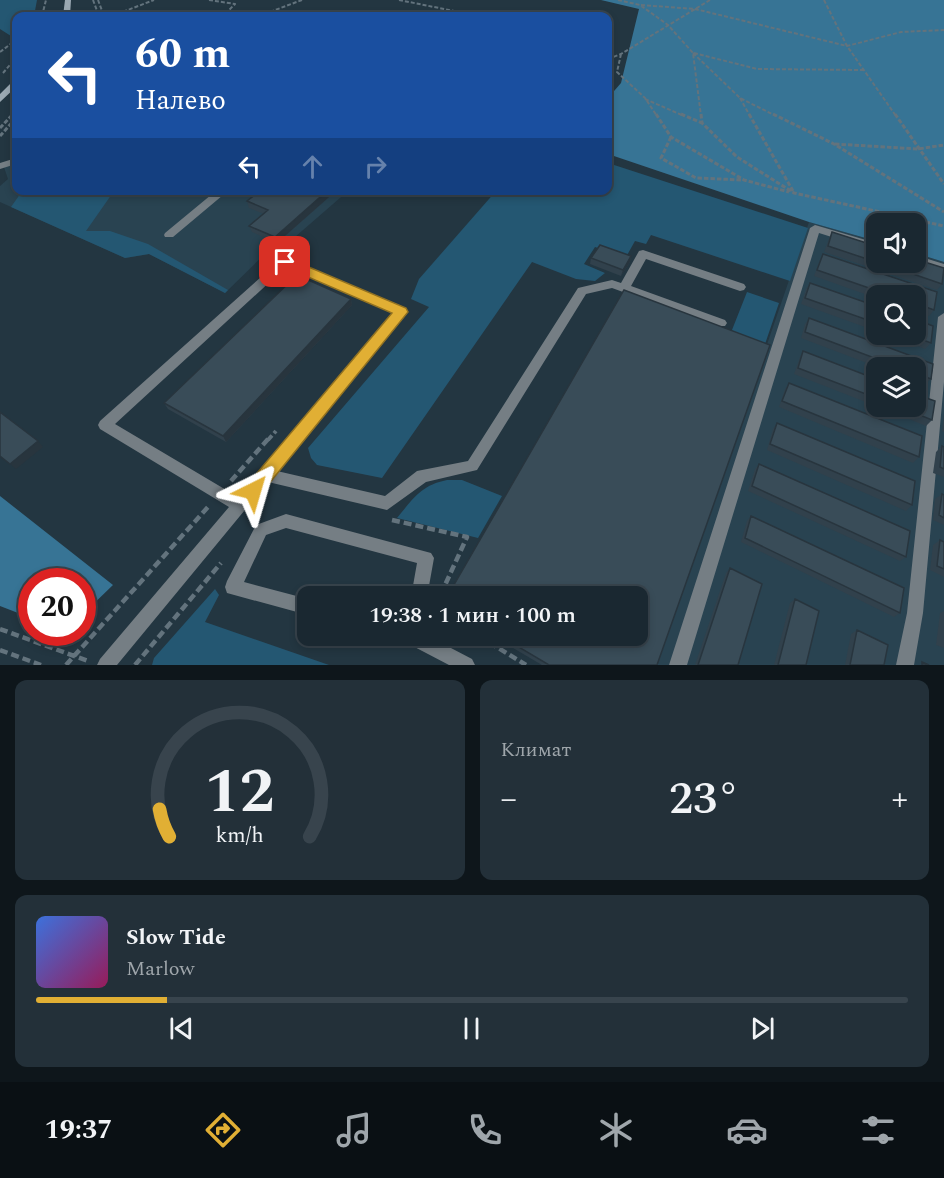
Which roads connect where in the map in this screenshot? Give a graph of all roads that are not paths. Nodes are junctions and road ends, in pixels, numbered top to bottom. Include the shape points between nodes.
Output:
1 (12, 87) edge
2 (0, 99) edge
3 (218, 195) edge
4 (169, 235) dead end
5 (866, 244) edge
6 (926, 262) edge
7 (944, 268) edge
8 (740, 287) dead end
9 (624, 288) junction
10 (944, 317) edge
11 (721, 323) dead end
12 (266, 475) junction
13 (240, 506) junction
14 (421, 586) edge
15 (297, 604) edge
16 (430, 646) edge
17 (99, 664) edge
18 (466, 665) edge
19 (678, 665) edge
20 (905, 665) edge

1 - 2 main road
3 - 4 lane
5 - 19 lane via 815,228
6 - 7 lane
8 - 9 lane via 643,254
9 - 11 lane
9 - 12 lane via 612,284 582,291 472,466 422,476 387,503
10 - 20 lane via 915,613
12 - 13 lane
12 - 13 lane via 401,312 285,262 105,425
13 - 17 lane
14 - 15 lane via 426,558 286,521 261,530 233,587
16 - 18 lane

